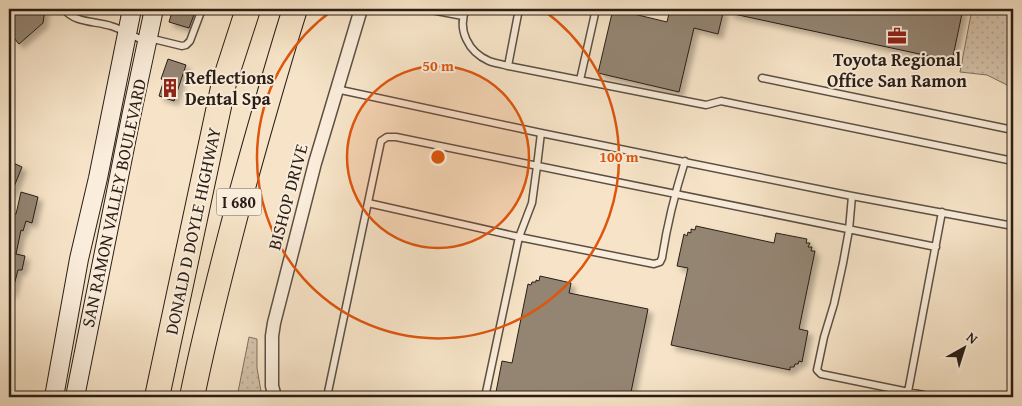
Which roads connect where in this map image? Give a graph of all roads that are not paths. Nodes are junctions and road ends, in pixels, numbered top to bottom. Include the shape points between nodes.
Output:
1 (64, 9) edge
2 (132, 9) edge
3 (154, 9) edge
4 (202, 9) edge
5 (248, 9) edge
6 (295, 9) edge
7 (360, 9) edge
8 (426, 9) edge
9 (466, 9) edge
10 (519, 9) edge
11 (596, 9) edge
12 (463, 16) junction
13 (127, 34) junction
14 (148, 40) junction
15 (508, 66) junction
16 (762, 78) dead end
17 (580, 80) junction
18 (336, 89) junction
19 (1013, 130) edge
20 (541, 133) junction
21 (685, 161) junction
22 (1013, 161) edge
23 (538, 166) junction
24 (675, 194) junction
25 (852, 196) junction
26 (368, 202) junction
27 (942, 212) junction
28 (1013, 226) edge
29 (849, 230) junction
30 (519, 237) junction
31 (936, 247) junction
32 (907, 394) edge
33 (54, 397) edge
34 (75, 397) edge
35 (157, 397) edge
36 (192, 397) edge
37 (276, 397) edge
38 (330, 397) edge
39 (485, 397) edge
40 (933, 397) edge

1 - 13 lane via 80,20 112,26
2 - 13 main road, SAN RAMON VALLEY BOULEVARD
3 - 14 main road, SAN RAMON VALLEY BOULEVARD
4 - 14 lane via 186,45
5 - 35 highway, DONALD D DOYLE HIGHWAY / I 680 via 224,84
6 - 36 highway, DONALD D DOYLE HIGHWAY / I 680 via 259,128
7 - 18 street, BISHOP DRIVE
8 - 12 lane
9 - 12 lane
10 - 15 lane
11 - 17 lane
12 - 15 lane via 464,35 474,51 490,61
13 - 14 lane
13 - 33 main road, SAN RAMON VALLEY BOULEVARD via 79,259
14 - 34 main road, SAN RAMON VALLEY BOULEVARD
15 - 17 lane
16 - 19 lane
17 - 22 lane via 706,105 721,101
18 - 20 lane
18 - 37 street, BISHOP DRIVE via 274,323 272,386
20 - 21 lane
20 - 23 lane
21 - 24 lane
21 - 25 lane
23 - 24 lane
23 - 26 lane via 387,137 381,141
23 - 30 lane via 532,202
24 - 29 lane
24 - 30 lane via 662,258 654,264
25 - 27 lane
25 - 29 lane
26 - 30 lane
26 - 38 lane via 328,392
27 - 28 lane
27 - 31 lane
29 - 31 lane
29 - 32 lane via 817,370 822,374
30 - 39 lane
31 - 32 lane
32 - 40 lane

